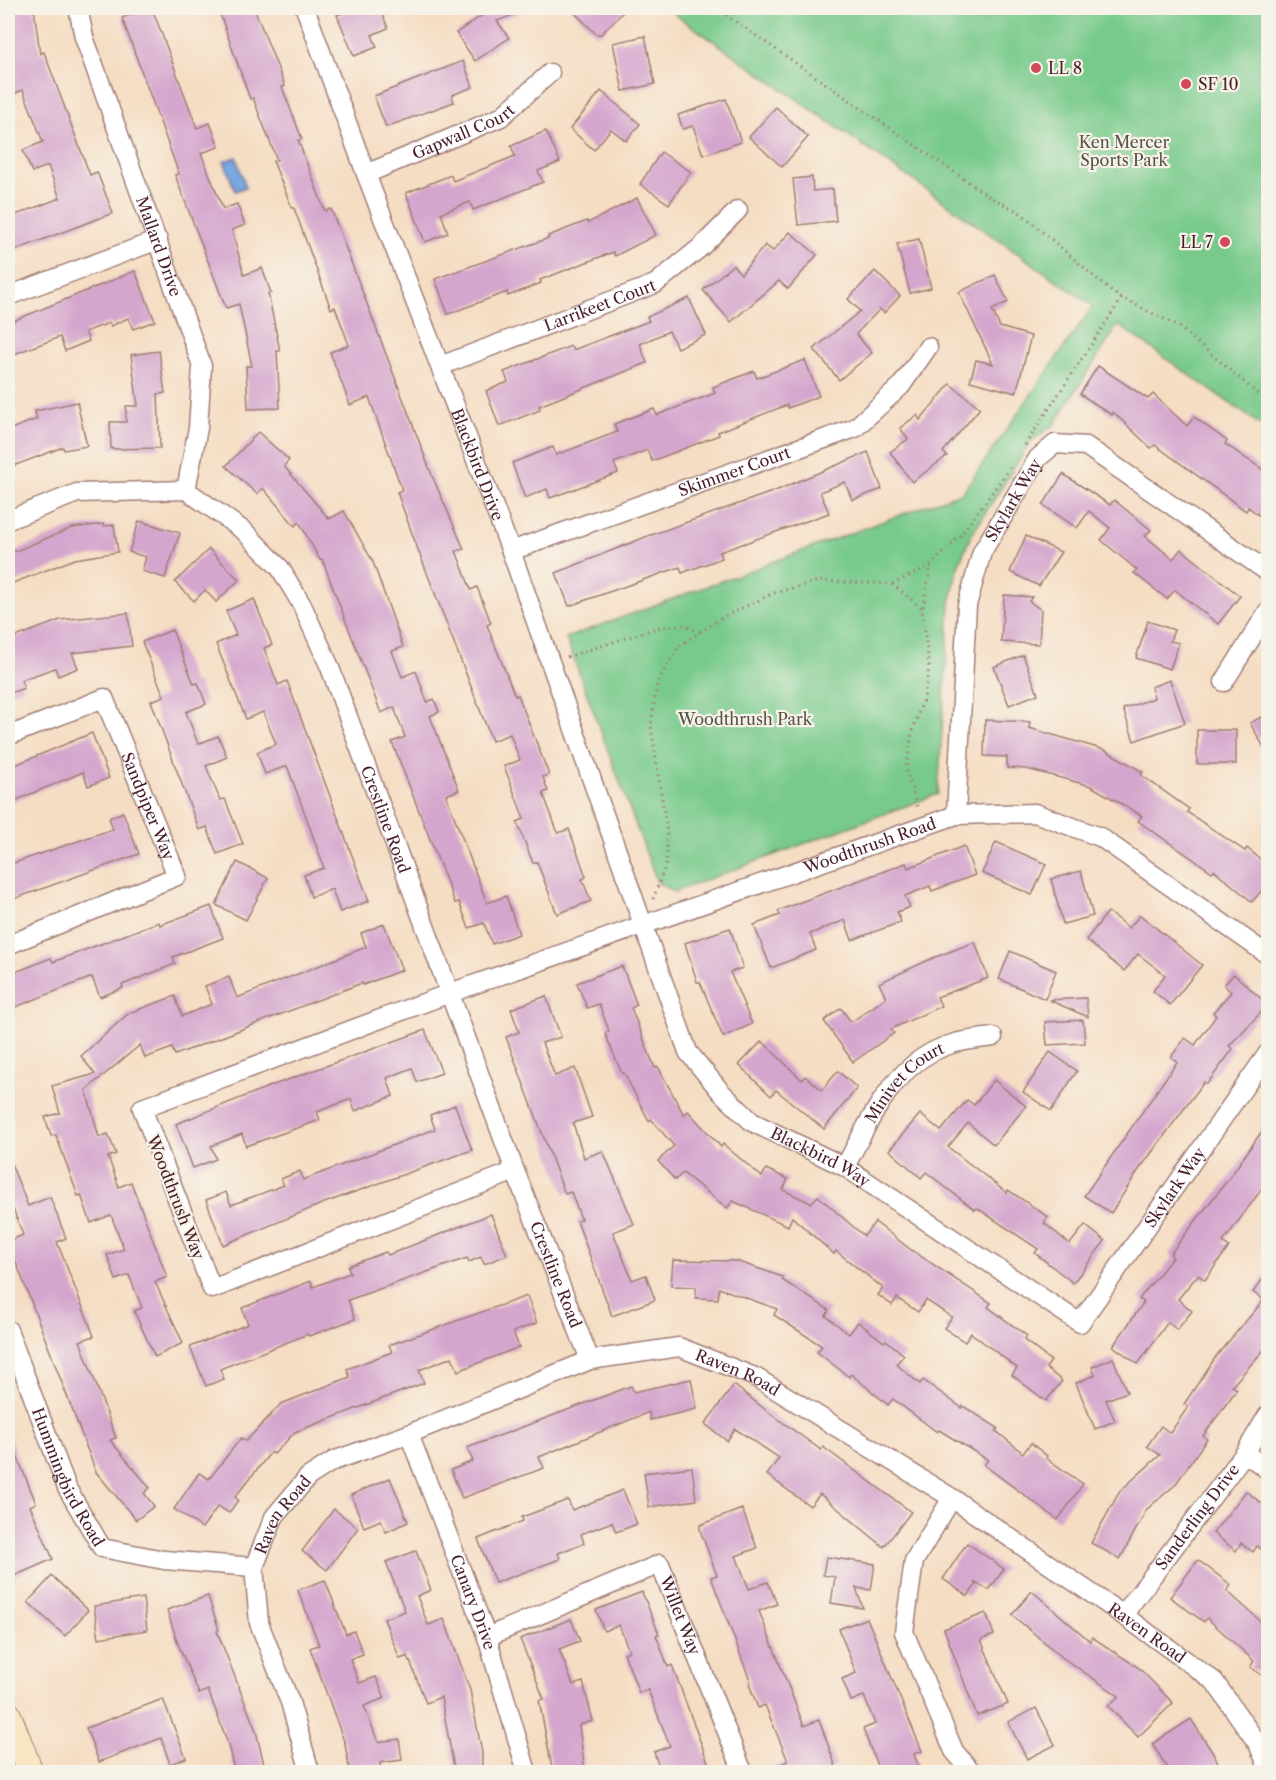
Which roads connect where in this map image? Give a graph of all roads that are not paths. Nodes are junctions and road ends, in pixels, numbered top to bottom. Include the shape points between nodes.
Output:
1 (78, 8) edge
2 (305, 8) edge
3 (550, 73) dead end
4 (366, 174) junction
5 (738, 210) dead end
6 (158, 240) junction
7 (8, 296) edge
8 (928, 347) dead end
9 (440, 366) junction
10 (186, 490) junction
11 (8, 520) edge
12 (511, 551) junction
13 (1269, 572) edge
14 (1269, 611) edge
15 (1224, 682) dead end
16 (8, 736) edge
17 (956, 814) junction
18 (644, 924) junction
19 (8, 945) edge
20 (1269, 955) edge
21 (450, 993) junction
22 (993, 1037) dead end
23 (1269, 1053) edge
24 (845, 1167) junction
25 (515, 1172) junction
26 (1080, 1323) joint
27 (8, 1330) edge
28 (590, 1360) junction
29 (1269, 1415) edge
30 (409, 1434) junction
31 (1245, 1453) junction
32 (1269, 1470) edge
33 (952, 1498) junction
34 (254, 1567) junction
35 (1123, 1615) junction
36 (487, 1637) junction
37 (8, 1715) edge
38 (1269, 1767) edge
39 (30, 1773) edge
40 (310, 1773) edge
41 (527, 1773) edge
42 (742, 1773) edge
43 (972, 1773) edge

1 - 6 street, Mallard Drive via 84,37
2 - 4 street, Blackbird Drive
3 - 4 street, Gapwall Court via 501,117
4 - 9 street, Blackbird Drive
5 - 9 street, Larrikeet Court via 702,247 655,284
6 - 7 street
6 - 10 street, Mallard Drive via 202,366 198,428
8 - 12 street, Skimmer Court via 902,386 855,428
9 - 12 street, Blackbird Drive
10 - 11 street via 77,493
10 - 21 street, Crestline Road via 244,531 280,568 302,605
12 - 18 street, Blackbird Drive
13 - 17 street, Skylark Way via 1086,446 1055,444 1038,458 982,552 967,604
14 - 15 street
16 - 19 street, Sandpiper Way via 104,698 177,876
17 - 18 street, Woodthrush Road
17 - 20 street, Woodthrush Road via 1035,813 1100,837
18 - 21 street, Woodthrush Road
18 - 24 street, Blackbird Way via 688,1052 714,1084 752,1122
21 - 25 street, Crestline Road
21 - 25 street, Woodthrush Way via 142,1108 212,1289
22 - 24 street, Minivet Court via 951,1044 925,1055 883,1095
23 - 26 street, Skylark Way
24 - 26 street, Blackbird Way
25 - 28 street, Crestline Road
27 - 34 street, Hummingbird Road via 67,1488 102,1548 164,1560
28 - 30 street, Raven Road
28 - 33 street, Raven Road via 679,1347 755,1377
29 - 31 street, Sanderling Drive
30 - 34 street, Raven Road via 333,1461 308,1477 274,1517
30 - 36 street, Canary Drive
31 - 32 street
31 - 35 street, Sanderling Drive
33 - 35 street, Raven Road
33 - 43 street via 914,1561 904,1632 954,1751
34 - 40 street, Raven Road via 259,1623 290,1702
35 - 38 street, Raven Road via 1214,1682 1258,1744
36 - 41 street, Canary Drive
36 - 42 street, Willet Way via 660,1564
37 - 39 main road

